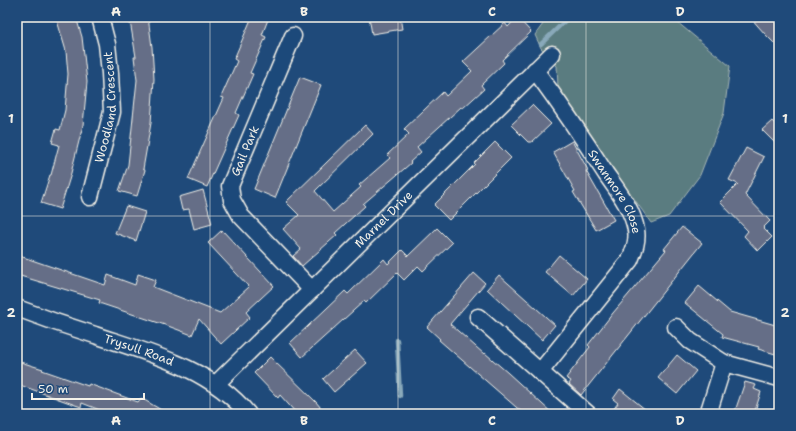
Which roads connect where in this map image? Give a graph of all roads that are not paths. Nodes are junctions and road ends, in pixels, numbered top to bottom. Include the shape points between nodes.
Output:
1 (100, 17) edge
2 (293, 36) dead end
3 (552, 54) dead end
4 (535, 70) junction
5 (90, 197) dead end
6 (312, 290) junction
7 (17, 308) edge
8 (478, 317) dead end
9 (676, 327) dead end
10 (724, 363) junction
11 (540, 372) junction
12 (779, 378) edge
13 (216, 384) junction
14 (248, 414) edge
15 (588, 414) edge
16 (708, 414) edge

1 - 5 street, Woodland Crescent via 108,52 112,112
2 - 6 street, Gail Park via 230,186 232,200 241,216
3 - 4 street, Marnel Drive
4 - 6 street, Marnel Drive
4 - 11 street, Swanmore Close via 575,125 621,197 633,218 637,232 636,245 630,260
6 - 13 street, Marnel Drive
7 - 13 street, Trysull Road via 165,358
8 - 11 street
9 - 10 street via 690,341
10 - 12 street
10 - 16 street
11 - 15 street
13 - 14 street, Trysull Road

